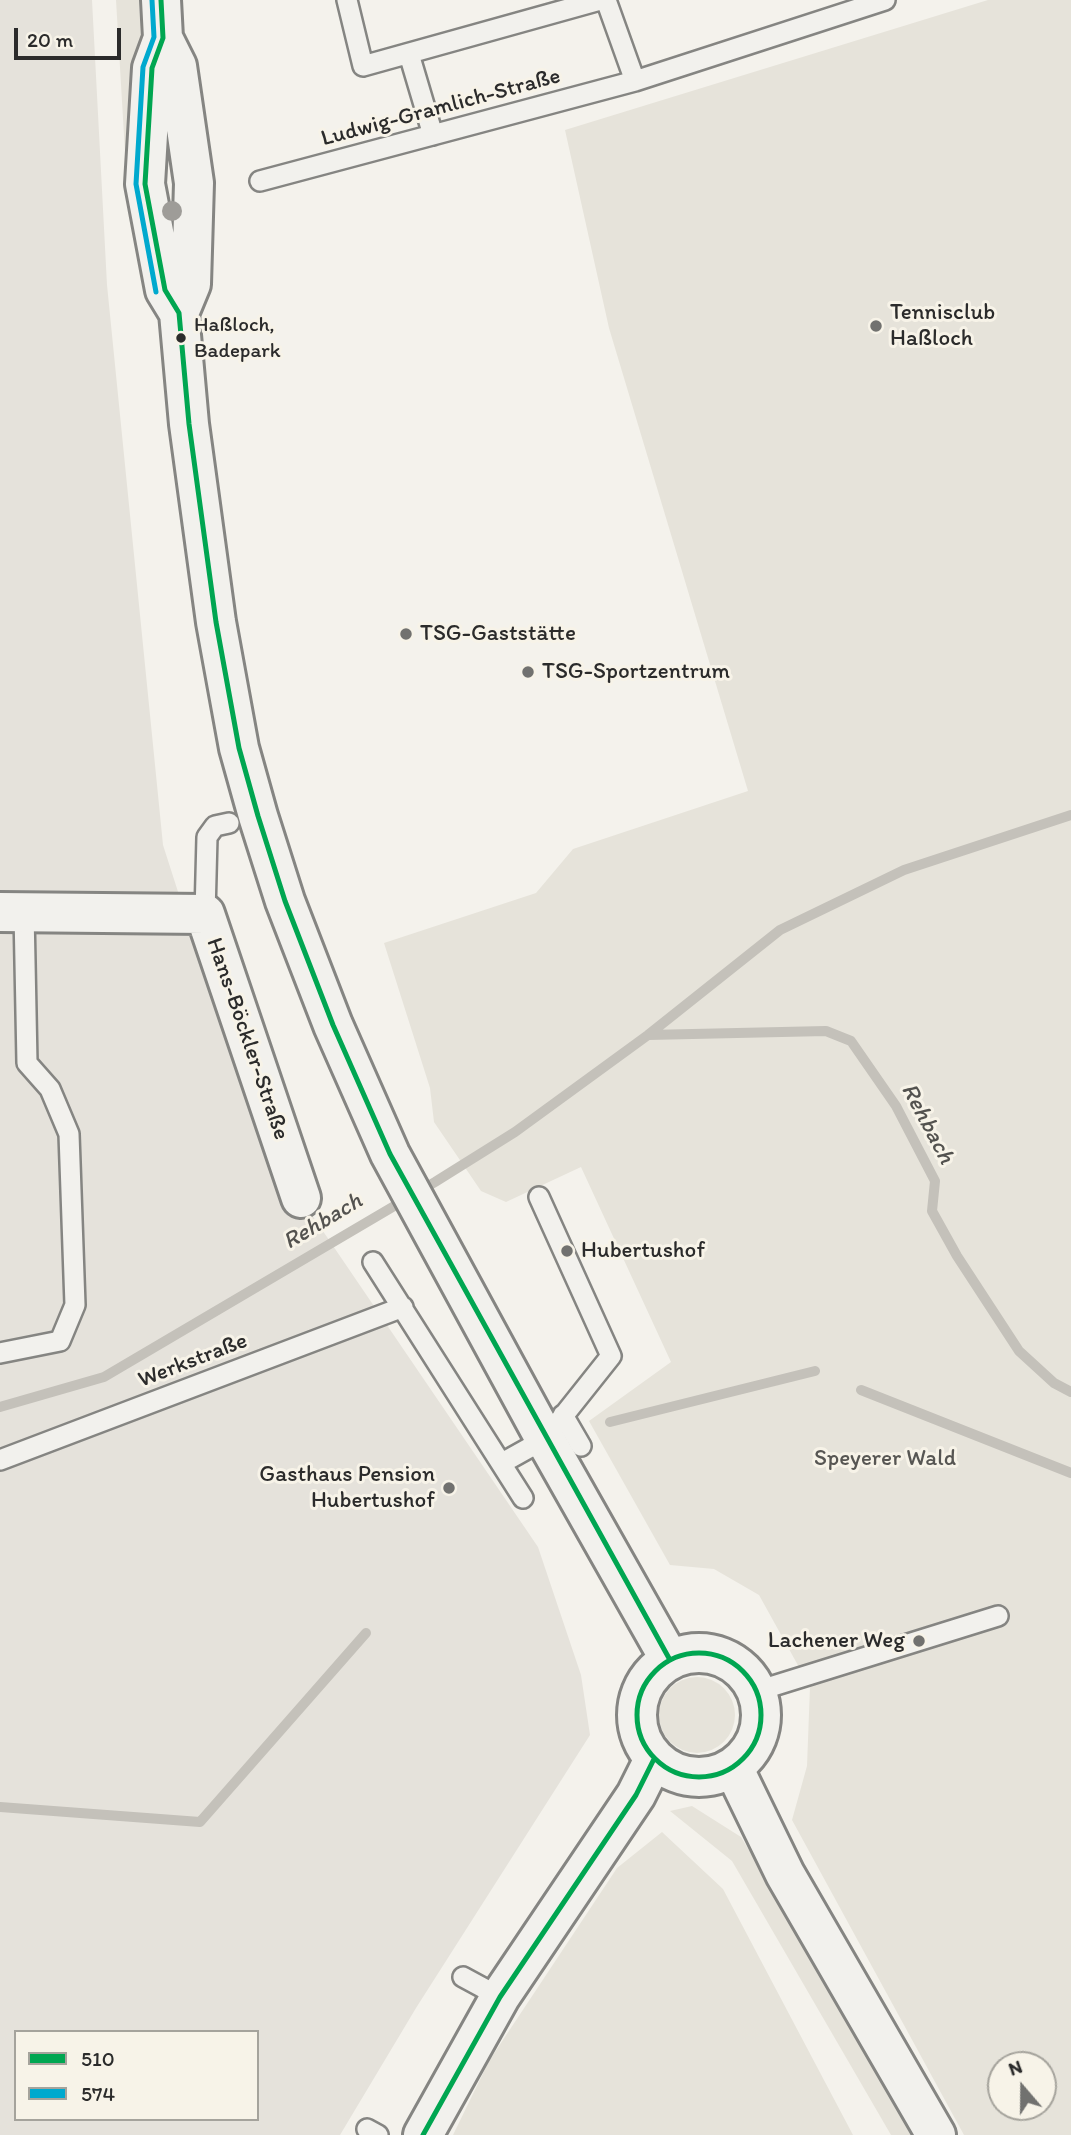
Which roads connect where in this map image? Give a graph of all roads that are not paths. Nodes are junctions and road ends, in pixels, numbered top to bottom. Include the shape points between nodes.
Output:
1 (161, 0) edge
2 (347, 0) edge
3 (600, 0) edge
4 (606, 0) edge
5 (885, 0) edge
6 (409, 54) junction
7 (635, 81) junction
8 (433, 135) junction
9 (260, 181) dead end
10 (229, 823) dead end
11 (12, 912) edge
12 (205, 914) junction
13 (539, 1197) dead end
14 (302, 1198) dead end
15 (373, 1262) dead end
16 (403, 1307) junction
17 (0, 1353) edge
18 (563, 1433) junction
19 (0, 1460) edge
20 (502, 1463) junction
21 (523, 1498) dead end
22 (998, 1616) dead end
23 (670, 1660) junction
24 (757, 1692) junction
25 (654, 1759) junction
26 (733, 1767) junction
27 (463, 1977) dead end
28 (500, 1997) junction
29 (423, 2135) edge
30 (936, 2135) edge

1 - 18 main road via 163,38 177,66 194,184 191,284 179,313 189,424 239,748 285,901 390,1154 432,1232
2 - 6 lane via 363,66
3 - 6 lane
4 - 7 lane
5 - 7 lane, Ludwig-Gramlich-Straße
6 - 8 lane
7 - 8 lane, Ludwig-Gramlich-Straße
8 - 9 lane, Ludwig-Gramlich-Straße
10 - 12 lane via 215,826 207,837
11 - 12 main road, Hans-Böckler-Straße
11 - 17 lane via 27,1063 50,1089 69,1134 75,1305 60,1341
12 - 14 main road, Hans-Böckler-Straße
13 - 18 lane via 611,1356
15 - 16 lane
16 - 19 lane, Werkstraße
16 - 20 lane
18 - 20 lane
18 - 23 main road
20 - 21 lane
22 - 24 lane
23 - 24 main road via 688,1654 721,1657 736,1665
23 - 25 main road via 650,1679 637,1705 637,1726
24 - 26 main road via 762,1712 759,1734 749,1753
25 - 26 main road via 673,1772 693,1777 714,1776
25 - 28 main road via 636,1795
26 - 30 main road via 785,1874
27 - 28 lane
28 - 29 main road

